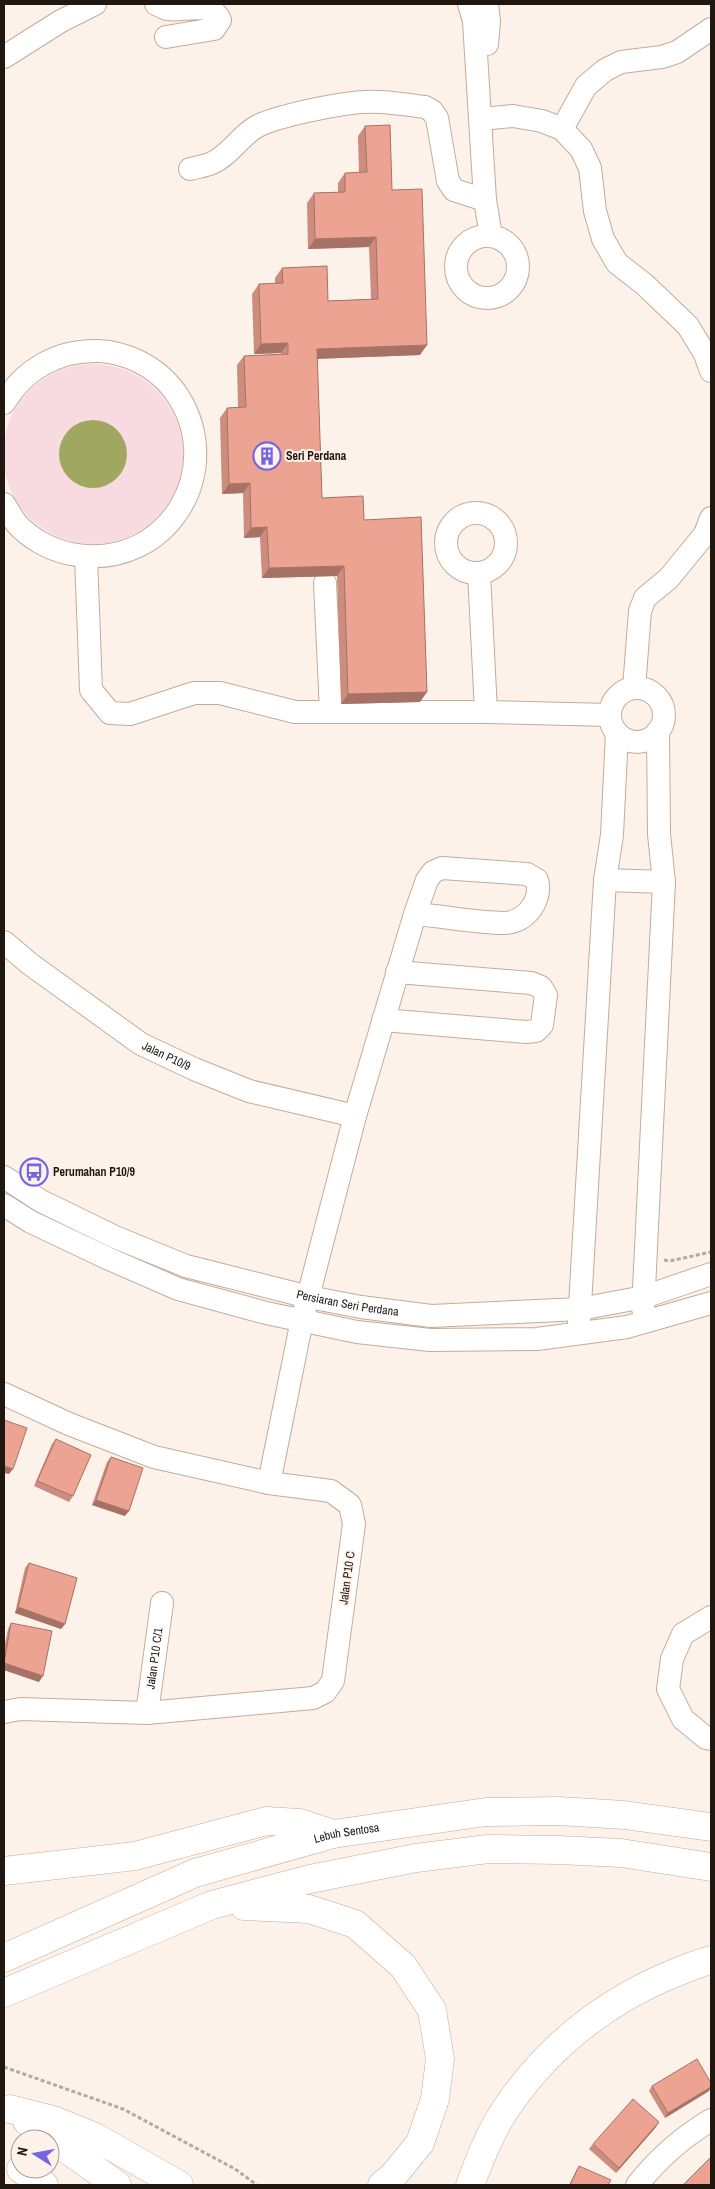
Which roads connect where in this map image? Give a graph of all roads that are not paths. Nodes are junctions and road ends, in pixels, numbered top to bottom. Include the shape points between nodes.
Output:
1 (95, 4) edge
2 (156, 4) edge
3 (469, 4) edge
4 (488, 4) edge
5 (57, 12) edge
6 (711, 29) edge
7 (166, 37) dead end
8 (4, 57) edge
9 (478, 76) junction
10 (481, 119) junction
11 (562, 129) junction
12 (190, 169) dead end
13 (485, 200) junction
14 (491, 236) dead end
15 (711, 371) edge
16 (4, 403) edge
17 (4, 504) edge
18 (711, 518) edge
19 (86, 557) junction
20 (479, 573) dead end
21 (325, 583) edge
22 (634, 688) junction
23 (331, 712) junction
24 (486, 712) junction
25 (613, 724) junction
26 (658, 731) junction
27 (605, 880) junction
28 (664, 882) junction
29 (414, 914) junction
30 (4, 942) edge
31 (397, 972) junction
32 (383, 1020) junction
33 (355, 1116) junction
34 (4, 1177) edge
35 (4, 1205) edge
36 (711, 1274) edge
37 (309, 1297) junction
38 (644, 1297) junction
39 (711, 1303) edge
40 (580, 1309) junction
41 (302, 1320) junction
42 (642, 1322) junction
43 (578, 1333) junction
44 (4, 1394) edge
45 (269, 1483) junction
46 (162, 1603) dead end
47 (711, 1617) edge
48 (4, 1712) edge
49 (147, 1713) junction
50 (711, 1739) edge
51 (711, 1827) edge
52 (333, 1834) junction
53 (711, 1866) edge
54 (4, 1871) edge
55 (212, 1906) junction
56 (4, 1958) edge
57 (711, 1960) edge
58 (4, 1993) edge
59 (7, 2106) edge
60 (711, 2120) edge
61 (117, 2185) edge
62 (179, 2185) edge
63 (382, 2185) edge
64 (470, 2185) edge
65 (637, 2185) edge

1 - 5 street
2 - 7 street via 167,9 207,8 220,20 214,29
3 - 9 street via 474,21
4 - 9 street via 487,50
5 - 8 street
6 - 11 street via 676,52 621,62 605,70 586,86
9 - 10 street
10 - 11 street via 513,116 542,121
10 - 13 street
11 - 15 street via 581,149 590,168 595,211 606,244 617,263 688,326
12 - 13 street via 212,164 245,134 272,120 365,101 425,107 437,118 448,181 454,190
13 - 14 street
16 - 19 street via 23,378 38,367 59,356 84,350 107,351 131,358 156,372 182,401 196,453 194,470 181,507 159,533 146,542 107,556
17 - 19 street via 16,523 39,542 62,552
18 - 22 street via 705,534 668,578 645,598 640,611
19 - 23 street via 91,690 110,713 130,714 194,693 220,693 295,712
20 - 24 street
21 - 23 street
22 - 25 street via 618,695 613,703
22 - 26 street via 652,693 660,702 663,719
23 - 24 street
24 - 25 street
25 - 26 street via 629,740 651,738
25 - 27 street via 612,835
26 - 28 street via 659,834
27 - 28 street
27 - 40 street
28 - 38 street
29 - 29 street via 427,880 442,868 527,874 537,880 536,905 522,917 506,923
29 - 31 street
30 - 33 street, Jalan P10/9 via 141,1044 249,1091
31 - 32 street
31 - 32 street via 531,983 541,987 546,995 542,1025 536,1031 526,1032
32 - 33 street
33 - 37 street
34 - 37 street, Persiaran Seri Perdana via 49,1205 114,1237 186,1266
35 - 41 street, Persiaran Seri Perdana via 48,1230 178,1289
36 - 38 street, Persiaran Seri Perdana
37 - 40 street, Persiaran Seri Perdana via 431,1316
37 - 41 street
38 - 40 street, Persiaran Seri Perdana
38 - 42 street
39 - 42 street, Persiaran Seri Perdana
40 - 43 street
41 - 43 street, Persiaran Seri Perdana via 357,1332 430,1340 537,1339
41 - 45 street
42 - 43 street, Persiaran Seri Perdana
44 - 45 street, Jalan P10 C via 154,1457
45 - 49 street, Jalan P10 C via 331,1491 350,1505 353,1513 333,1681 325,1692 313,1698
46 - 49 street, Jalan P10 C/1
47 - 50 street via 683,1634 672,1659 668,1689 682,1719
48 - 49 street, Jalan P10 C
51 - 52 main road, Lebuh Sentosa via 624,1815 486,1812
52 - 54 main road via 300,1823 266,1821 135,1856
52 - 56 main road, Lebuh Sentosa via 195,1873
53 - 55 main road via 621,1853 488,1850 416,1858 339,1873
55 - 58 main road
55 - 63 main road via 309,1909 355,1924 403,1966 432,2010 440,2059 436,2100 420,2143
57 - 64 main road via 645,1986 607,2007 567,2038 535,2070 503,2113
59 - 61 main road
59 - 62 main road via 95,2137
60 - 65 street via 693,2131

